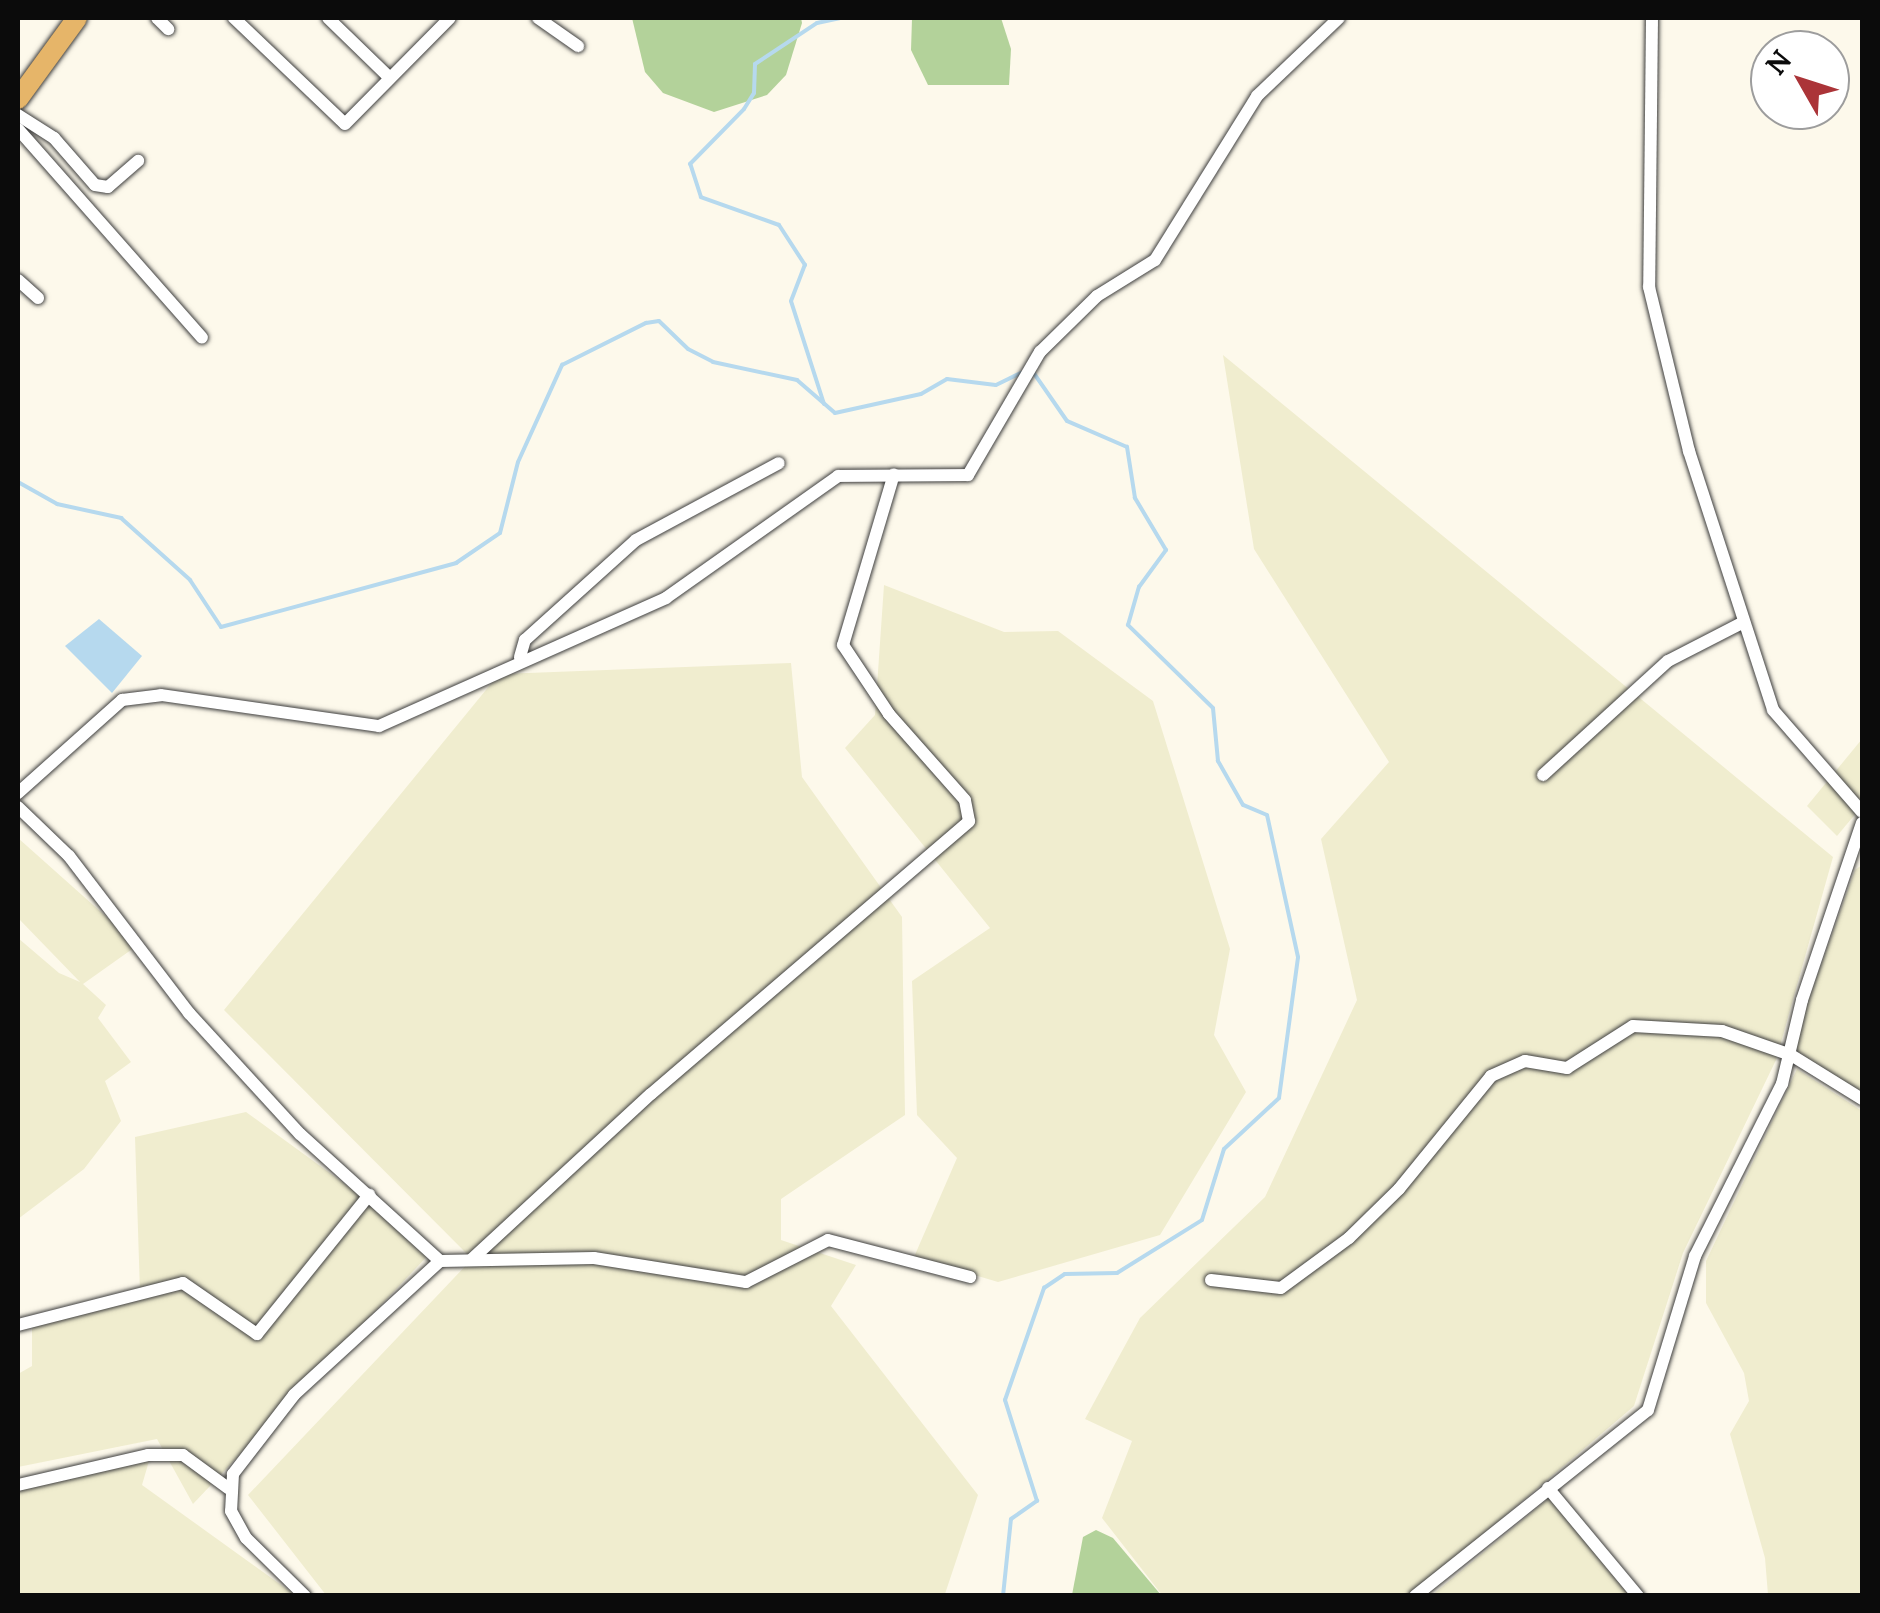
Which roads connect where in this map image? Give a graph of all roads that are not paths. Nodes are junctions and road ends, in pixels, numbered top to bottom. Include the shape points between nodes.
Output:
1 (76, 18) edge
2 (156, 18) edge
3 (234, 18) edge
4 (328, 18) edge
5 (426, 18) edge
6 (450, 18) edge
7 (538, 18) edge
8 (1339, 18) edge
9 (1652, 18) edge
10 (168, 29) dead end
11 (438, 30) junction
12 (578, 46) dead end
13 (390, 78) junction
14 (18, 99) edge
15 (18, 115) edge
16 (18, 129) edge
17 (138, 161) dead end
18 (18, 280) edge
19 (38, 298) dead end
20 (202, 338) dead end
21 (779, 464) dead end
22 (894, 474) junction
23 (1744, 622) junction
24 (520, 657) junction
25 (1543, 775) dead end
26 (18, 794) edge
27 (18, 807) edge
28 (1862, 812) edge
29 (1862, 823) edge
30 (1791, 1055) junction
31 (1862, 1098) edge
32 (369, 1195) junction
33 (472, 1259) junction
34 (440, 1261) junction
35 (970, 1277) dead end
36 (1212, 1280) dead end
37 (18, 1325) edge
38 (18, 1485) edge
39 (228, 1488) junction
40 (1548, 1488) junction
41 (303, 1595) edge
42 (1415, 1596) edge
43 (1638, 1596) edge

1 - 14 highway
2 - 10 street
3 - 13 street via 345,124
4 - 13 street
5 - 11 street
6 - 11 street
7 - 12 street
8 - 22 street via 1257,96 1154,260 1083,308 1029,372 968,475
9 - 23 street via 1649,286 1689,451
11 - 13 street
15 - 17 street via 54,138 95,185 108,187
16 - 20 street
18 - 19 street
21 - 24 street via 636,540 525,640
22 - 24 street via 838,476 666,598 596,633
22 - 33 street via 843,645 889,714 965,800 969,821
23 - 25 street via 1668,661
23 - 28 street via 1773,710
24 - 26 street via 370,727 161,696 122,700
27 - 32 street via 70,856 229,1058
29 - 30 street via 1813,964
30 - 31 street
30 - 36 street via 1722,1031 1633,1026 1567,1068 1525,1061 1490,1076 1410,1177 1313,1268 1281,1288
30 - 40 street via 1694,1256 1648,1410
32 - 34 street
32 - 37 street via 257,1334 183,1283
33 - 34 street
33 - 35 street via 594,1258 746,1282 828,1240
34 - 39 street via 294,1395
38 - 39 street via 148,1456 183,1455
39 - 41 street via 246,1538
40 - 42 street
40 - 43 street

